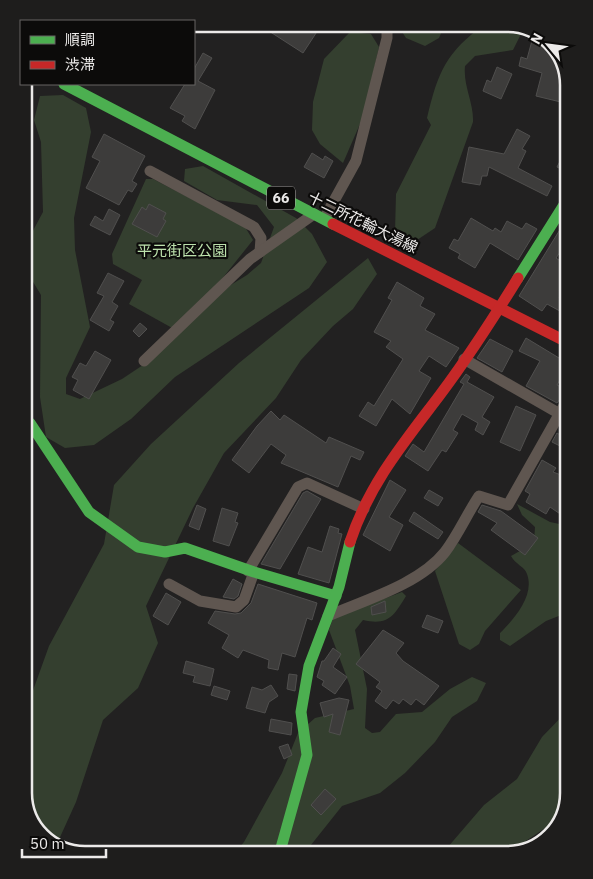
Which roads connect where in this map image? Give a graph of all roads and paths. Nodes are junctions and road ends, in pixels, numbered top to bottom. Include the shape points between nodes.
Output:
1 (387, 33) edge
2 (66, 85) edge
3 (150, 171) dead end
4 (560, 211) edge
5 (319, 217) junction
6 (260, 252) junction
7 (500, 307) junction
8 (560, 338) edge
9 (464, 359) junction
10 (144, 361) dead end
11 (560, 414) joint
12 (33, 427) edge
13 (364, 509) junction
14 (251, 571) junction
15 (169, 584) dead end
16 (336, 596) junction
17 (328, 616) junction
18 (282, 846) edge

1 - 5 street via 356,161
2 - 5 street, 十二所花輪大湯線 / 66
3 - 6 street via 254,227 261,238
4 - 7 street
5 - 6 street
5 - 7 street, 十二所花輪大湯線 / 66
6 - 10 street
7 - 8 street, 十二所花輪大湯線 / 66
7 - 9 street
9 - 11 street
9 - 13 street via 385,467
11 - 17 street via 508,505 479,496 445,552 422,572
12 - 14 street via 89,512 138,547 164,552 185,548
13 - 14 street via 306,482 298,487
13 - 16 street via 355,528
14 - 15 street via 244,600 236,607 200,601
14 - 16 street
16 - 17 street
17 - 18 street via 309,666 301,712 307,755

